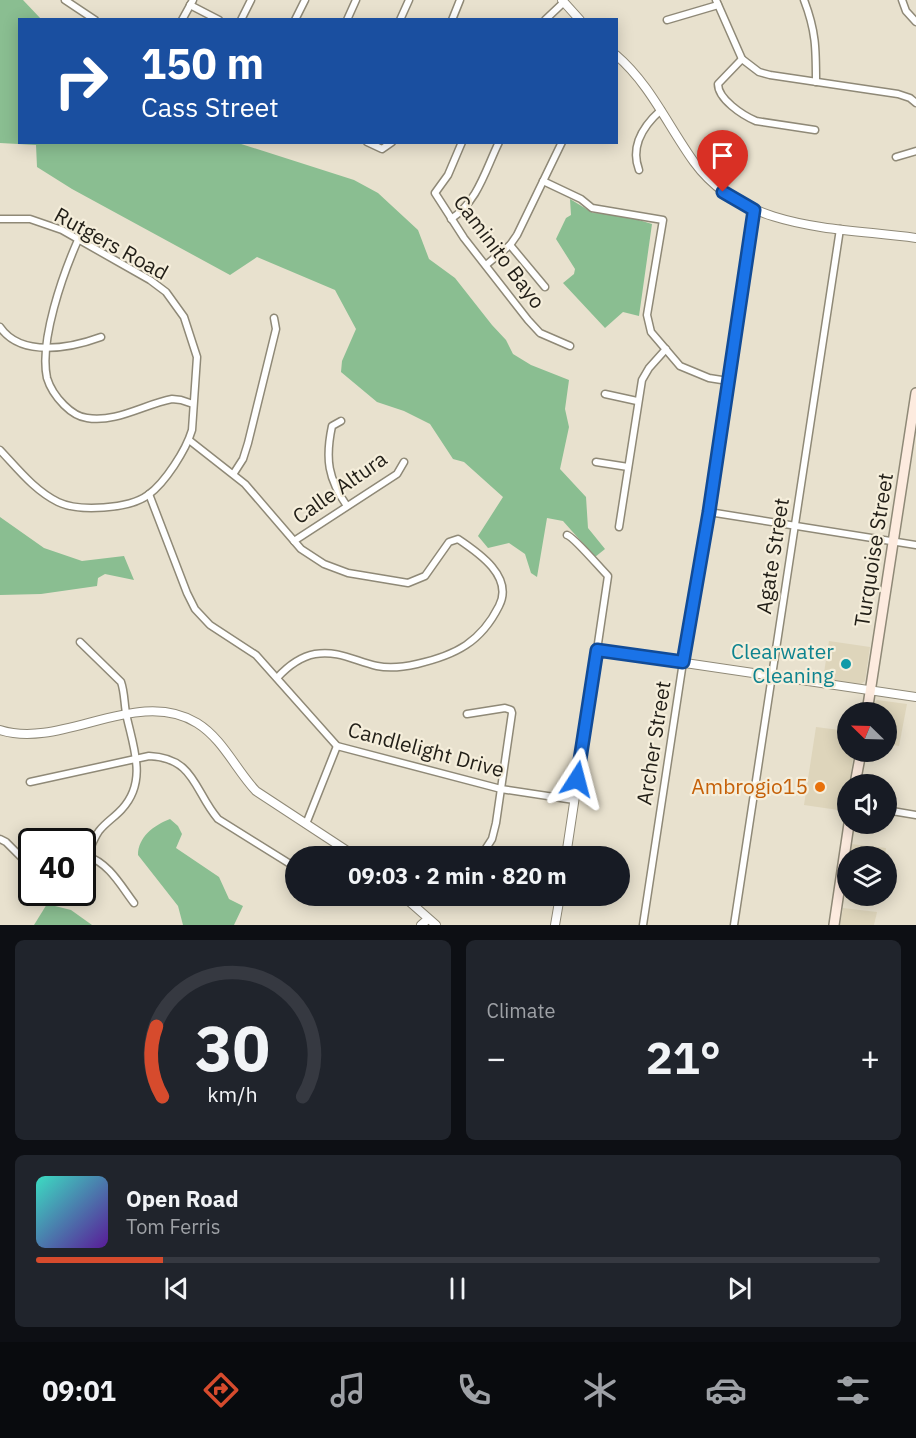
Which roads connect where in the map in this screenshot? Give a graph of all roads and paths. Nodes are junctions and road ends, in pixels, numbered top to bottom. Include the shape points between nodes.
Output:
1 (65, 0) edge
2 (251, 0) edge
3 (305, 0) edge
4 (356, 0) edge
5 (409, 0) edge
6 (460, 0) edge
7 (804, 0) edge
8 (902, 0) edge
9 (563, 1) edge
10 (191, 3) edge
11 (717, 3) edge
12 (92, 18) edge
13 (183, 18) edge
14 (216, 18) edge
15 (242, 18) edge
16 (296, 18) edge
17 (348, 18) edge
18 (401, 18) edge
19 (453, 18) edge
20 (547, 18) edge
21 (578, 18) edge
22 (667, 20) dead end
23 (916, 22) edge
24 (618, 56) edge
25 (742, 59) junction
26 (816, 82) junction
27 (916, 103) edge
28 (661, 110) junction
29 (815, 130) dead end
30 (371, 144) edge
31 (390, 144) edge
32 (461, 144) edge
33 (498, 144) edge
34 (561, 144) edge
35 (916, 151) edge
36 (896, 157) dead end
37 (639, 170) dead end
38 (543, 181) junction
39 (754, 210) junction
40 (0, 219) edge
41 (451, 219) junction
42 (840, 228) junction
43 (916, 238) edge
44 (78, 240) junction
45 (510, 245) junction
46 (486, 265) junction
47 (545, 287) dead end
48 (274, 318) dead end
49 (0, 327) edge
50 (100, 337) dead end
51 (570, 346) dead end
52 (47, 347) junction
53 (666, 349) junction
54 (728, 381) junction
55 (916, 393) edge
56 (605, 394) dead end
57 (637, 400) junction
58 (193, 404) junction
59 (341, 421) dead end
60 (189, 440) junction
61 (0, 450) edge
62 (404, 462) dead end
63 (596, 462) dead end
64 (628, 467) junction
65 (234, 473) junction
66 (149, 494) junction
67 (347, 506) junction
68 (709, 512) junction
69 (619, 527) dead end
70 (794, 527) junction
71 (567, 535) dead end
72 (294, 541) junction
73 (894, 541) junction
74 (916, 545) edge
75 (80, 642) dead end
76 (597, 650) junction
77 (683, 662) junction
78 (771, 676) junction
79 (277, 678) junction
80 (870, 692) junction
81 (916, 698) edge
82 (868, 702) edge
83 (467, 714) dead end
84 (126, 715) junction
85 (0, 730) edge
86 (337, 746) junction
87 (137, 759) junction
88 (30, 782) dead end
89 (501, 789) junction
90 (574, 800) junction
91 (897, 812) edge
92 (916, 815) edge
93 (306, 824) junction
94 (848, 834) edge
95 (96, 837) edge
96 (0, 839) edge
97 (340, 846) edge
98 (487, 846) edge
99 (567, 846) edge
100 (18, 854) edge
101 (96, 859) edge
102 (285, 861) edge
103 (134, 903) dead end
104 (414, 906) edge
105 (558, 906) edge
106 (428, 919) junction
107 (421, 925) edge
108 (436, 925) edge
109 (555, 925) edge
110 (643, 925) edge
111 (734, 925) edge
112 (834, 925) edge

1 - 12 street
2 - 15 street
3 - 16 street
4 - 17 street
5 - 18 street
6 - 19 street
7 - 26 street via 816,40
8 - 23 street
9 - 20 street
9 - 21 street
10 - 13 street
10 - 14 street
11 - 22 street
11 - 25 street
24 - 28 street
25 - 26 street via 759,72
25 - 29 street via 718,84 724,99 756,120
26 - 27 street via 897,94
28 - 37 street via 639,136 635,159
28 - 39 street via 712,184
30 - 31 street via 382,149
32 - 41 street, Caminito Bayo via 435,193
33 - 41 street via 477,193 465,210
34 - 38 street
35 - 36 street
38 - 45 street
38 - 53 street via 592,208 663,220 647,315 651,332
39 - 42 street via 771,217
39 - 54 street, Archer Street
40 - 44 street, Rutgers Road via 30,219
41 - 46 street, Caminito Bayo
42 - 43 street
42 - 70 street, Agate Street
44 - 52 street via 53,307
44 - 58 street, Rutgers Road via 150,280 166,292 184,317 197,357
45 - 46 street
45 - 47 street
46 - 51 street, Caminito Bayo via 540,333
48 - 65 street via 276,330 248,443
49 - 52 street via 15,341
50 - 52 street
52 - 58 street via 45,364 56,396 70,411 86,418 103,419 172,399
53 - 54 street via 680,366
53 - 57 street via 642,380
54 - 68 street, Archer Street
55 - 73 main road, Turquoise Street
56 - 57 street
57 - 64 street
58 - 60 street, Rutgers Road
59 - 67 street via 332,426 329,471
60 - 65 street
60 - 66 street
61 - 66 street via 30,483 60,503 82,509 113,507
62 - 67 street, Calle Altura via 397,474
63 - 64 street
64 - 69 street
65 - 72 street
66 - 79 street, Candlelight Drive via 195,609 210,626 256,655
67 - 72 street, Calle Altura
68 - 70 street
68 - 77 street, Archer Street
70 - 73 street
70 - 78 street, Agate Street
71 - 76 street via 573,536 608,576
72 - 79 street via 324,564 348,573 408,583 425,576 450,542 458,539 478,552 499,575 503,596 479,634 466,647 443,658 399,668 377,666 340,653 315,654 302,658
73 - 74 street
73 - 80 main road, Turquoise Street
75 - 84 street via 121,682
76 - 77 street
76 - 90 street
77 - 78 street
77 - 110 street, Archer Street
78 - 80 street
78 - 111 street, Agate Street
79 - 86 street, Candlelight Drive
80 - 81 street
80 - 82 main road, Turquoise Street
83 - 89 street via 511,710
84 - 85 street via 35,735
84 - 87 street
84 - 93 street via 180,715 196,723 211,733 256,791
86 - 89 street, Candlelight Drive
86 - 93 street
87 - 88 street
87 - 95 street via 130,800
87 - 102 street via 164,757 177,762 218,819
89 - 90 street, Candlelight Drive
89 - 98 street
90 - 99 street
91 - 92 street
93 - 97 street
94 - 112 main road
96 - 100 street
101 - 103 street
104 - 106 street
105 - 109 street
106 - 107 street
106 - 108 street

